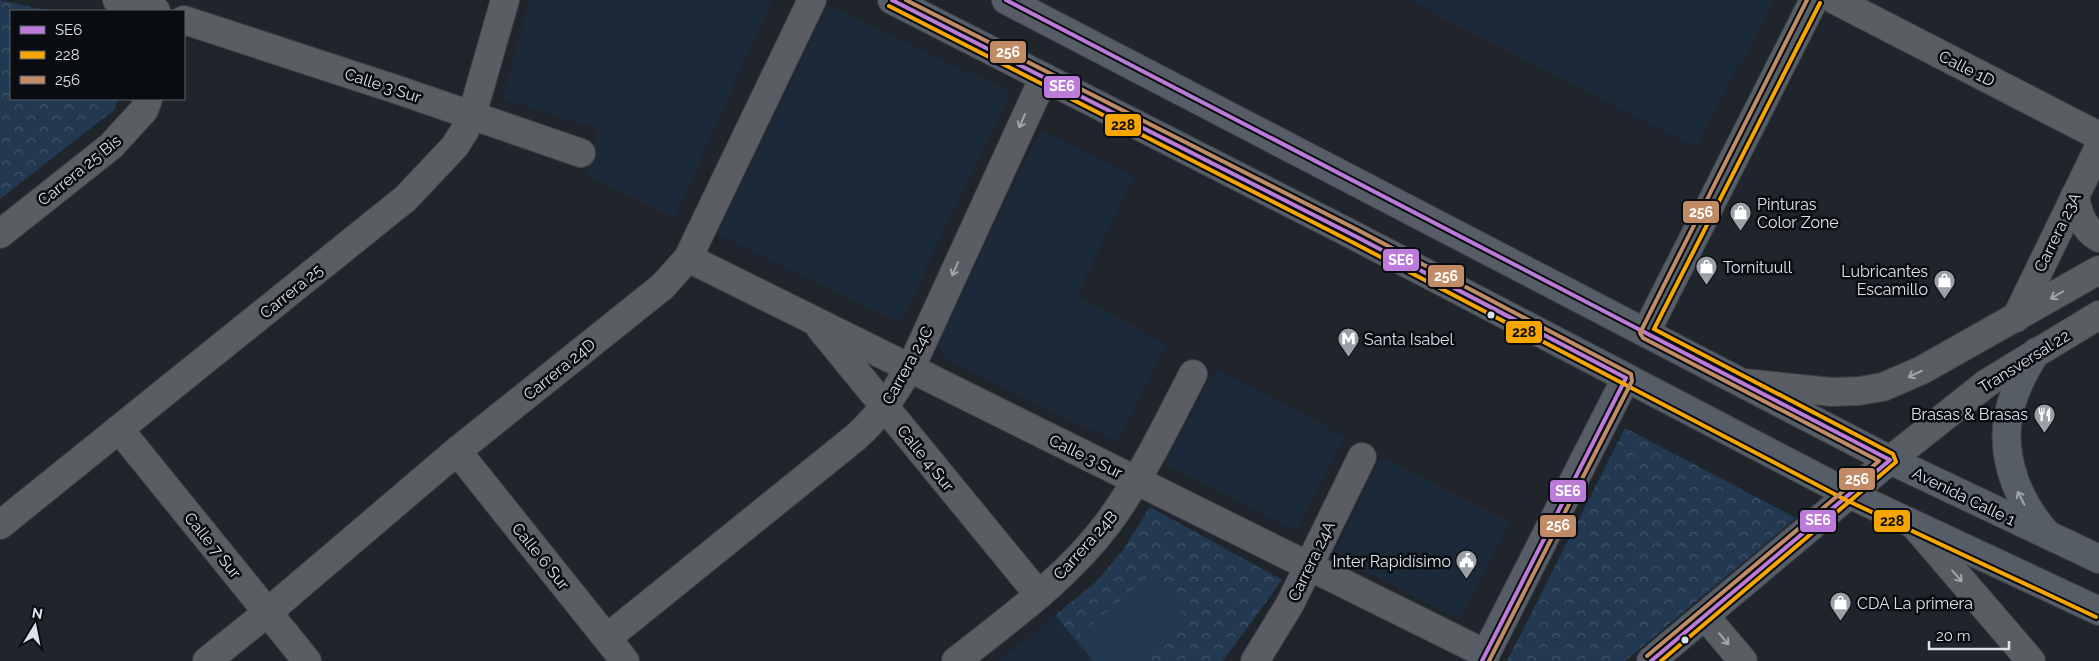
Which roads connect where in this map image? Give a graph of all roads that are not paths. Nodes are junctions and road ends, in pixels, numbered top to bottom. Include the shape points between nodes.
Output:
1 (117, 0) edge
2 (505, 0) edge
3 (812, 0) edge
4 (892, 0) edge
5 (1006, 0) edge
6 (1814, 0) edge
7 (1835, 0) edge
8 (152, 10) edge
9 (185, 20) edge
10 (1044, 77) junction
11 (148, 100) edge
12 (472, 115) junction
13 (2099, 136) edge
14 (2099, 147) edge
15 (581, 153) dead end
16 (2075, 196) junction
17 (0, 234) edge
18 (2099, 238) edge
19 (688, 258) junction
20 (2099, 270) edge
21 (2099, 315) edge
22 (2016, 318) junction
23 (814, 321) junction
24 (1646, 332) junction
25 (2036, 352) junction
26 (909, 369) junction
27 (1193, 374) dead end
28 (1626, 378) junction
29 (1743, 383) junction
30 (884, 407) junction
31 (119, 429) junction
32 (457, 451) junction
33 (1362, 457) dead end
34 (1890, 460) junction
35 (1136, 481) junction
36 (1849, 494) junction
37 (0, 525) edge
38 (1915, 526) junction
39 (2050, 537) junction
40 (2099, 559) edge
41 (1307, 566) junction
42 (1038, 595) junction
43 (268, 612) junction
44 (2099, 612) edge
45 (1705, 616) junction
46 (607, 638) junction
47 (1484, 658) edge
48 (207, 661) edge
49 (307, 661) edge
50 (625, 661) edge
51 (956, 661) edge
52 (1255, 661) edge
53 (1651, 661) edge
54 (1743, 661) edge
55 (2031, 661) edge

1 - 8 street
2 - 12 street, Carrera 25
3 - 19 street, Carrera 24D
4 - 10 main road
5 - 24 main road, Avenida Calle 1
6 - 24 main road
7 - 13 street, Calle 1D
9 - 12 street, Calle 3 Sur
10 -> 26 street, Carrera 24C
10 - 28 main road
11 - 17 street, Carrera 25 Bis via 144,110 111,146
12 - 15 street, Calle 3 Sur
12 - 31 street, Carrera 25 via 455,146 406,198
14 - 16 street, Carrera 23A
16 - 18 street via 2079,217
16 - 22 street, Carrera 23A
19 - 23 street, Calle 3 Sur
19 - 32 street, Carrera 24D via 663,286
20 -> 22 street
21 - 25 street, Transversal 22
22 -> 29 street via 1922,370 1883,387 1832,392
23 - 26 street, Calle 3 Sur
23 - 30 street, Calle 4 Sur
24 - 29 main road, Avenida Calle 1
25 - 34 street, Transversal 22 via 1987,383
39 -> 25 main road via 2032,517 2019,494 2010,469 2006,442 2014,394
26 - 30 street, Carrera 24C
26 - 35 street, Calle 3 Sur
27 - 35 street, Carrera 24B
28 - 36 main road
28 - 47 main road
29 - 34 main road, Avenida Calle 1
30 - 42 street, Calle 4 Sur
30 - 46 street, Carrera 24C via 856,437
31 - 37 street, Carrera 25
31 - 43 street, Calle 7 Sur
32 - 43 street, Carrera 24D
32 - 46 street, Calle 6 Sur
33 - 41 street, Carrera 24A
34 - 36 main road, Transversal 22
34 - 39 main road, Avenida Calle 1
35 - 41 street, Calle 3 Sur
35 - 42 street, Carrera 24B via 1108,524
36 - 38 main road
36 - 45 main road, Transversal 22
38 - 44 main road
38 -> 55 street
39 - 40 main road, Avenida Calle 1
41 - 47 street, Calle 3 Sur
41 - 52 street, Carrera 24A via 1290,604
42 - 51 street, Carrera 24B
43 - 48 street, Carrera 24D
43 - 49 street, Calle 7 Sur
45 - 53 main road, Transversal 22
45 -> 54 street
46 - 50 street, Calle 6 Sur

